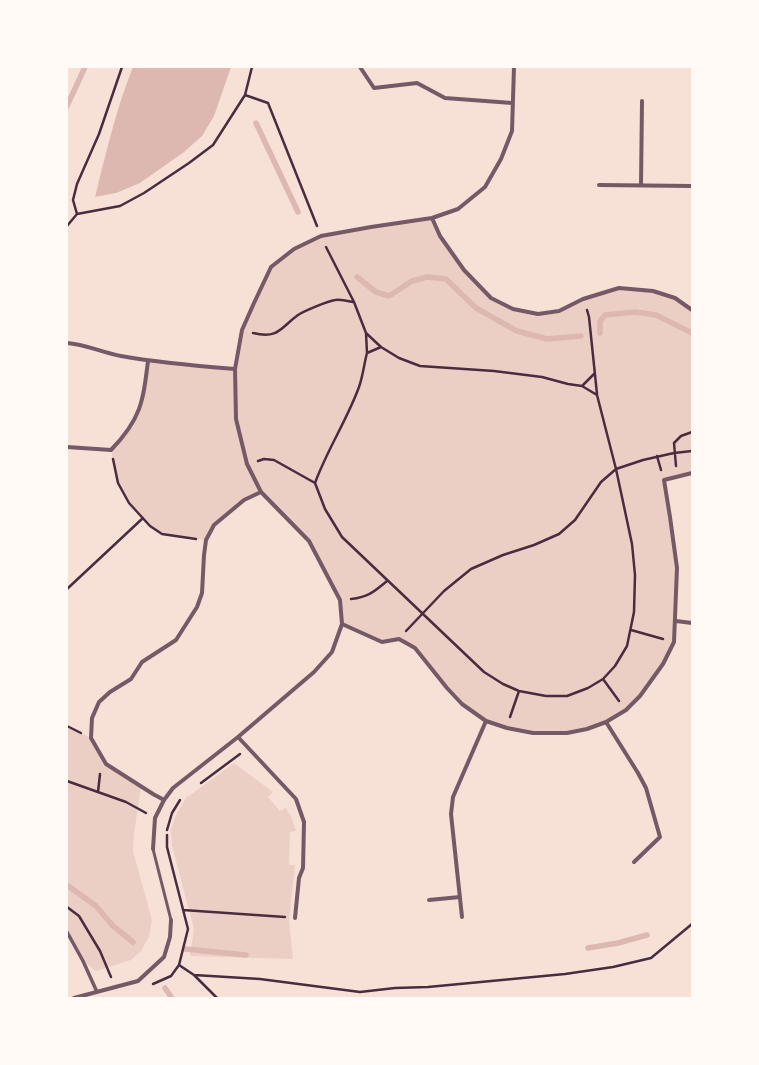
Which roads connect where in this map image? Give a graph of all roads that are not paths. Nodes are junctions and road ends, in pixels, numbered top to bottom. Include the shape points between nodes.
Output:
1 (360, 67) edge
2 (514, 67) edge
3 (642, 101) dead end
4 (512, 103) junction
5 (599, 185) dead end
6 (641, 185) junction
7 (692, 186) edge
8 (432, 218) junction
9 (692, 310) edge
10 (67, 343) edge
11 (148, 361) junction
12 (235, 368) junction
13 (67, 447) edge
14 (692, 474) edge
15 (261, 492) junction
16 (676, 621) junction
17 (692, 623) edge
18 (342, 624) junction
19 (486, 721) junction
20 (606, 722) junction
21 (238, 737) junction
22 (164, 800) junction
23 (153, 849) joint
24 (634, 862) dead end
25 (460, 897) junction
26 (429, 900) dead end
27 (462, 917) dead end
28 (295, 918) road end
29 (171, 920) joint
30 (67, 932) edge
31 (97, 992) junction
32 (74, 998) edge

1 - 4 street via 374,88 417,83 445,98
2 - 4 street
3 - 6 street
4 - 8 street via 512,131 501,159 485,187 458,209
5 - 6 street
6 - 7 street
8 - 9 street via 440,236 464,270 492,298 513,309 538,314 559,311 583,299 619,288 653,291 676,298
8 - 12 street via 321,236 294,249 271,267 242,330
10 - 11 street
11 - 12 street
11 - 13 street via 143,397 136,419 112,450
12 - 15 street via 236,419 248,464
14 - 16 street via 664,480 676,568
15 - 18 street via 309,541 340,600
15 - 22 street via 244,500 214,525 206,540 202,593 198,607 176,640 142,662 130,679 99,702 92,718 91,738 106,764
16 - 17 street
16 - 20 street via 674,642 663,664 640,696 626,710
18 - 19 street via 382,642 399,639 416,648 462,704
18 - 21 street via 332,652 314,672
19 - 20 street via 533,733 567,733
19 - 25 street via 453,797 451,814
20 - 24 street via 646,788 660,837
21 - 22 street via 173,788
21 - 28 street via 296,799 304,822 303,868 299,878
22 - 23 street via 155,818
23 - 29 lane
25 - 26 street
25 - 27 street
29 - 31 street via 170,937 164,957 138,981
30 - 31 street
31 - 32 street

